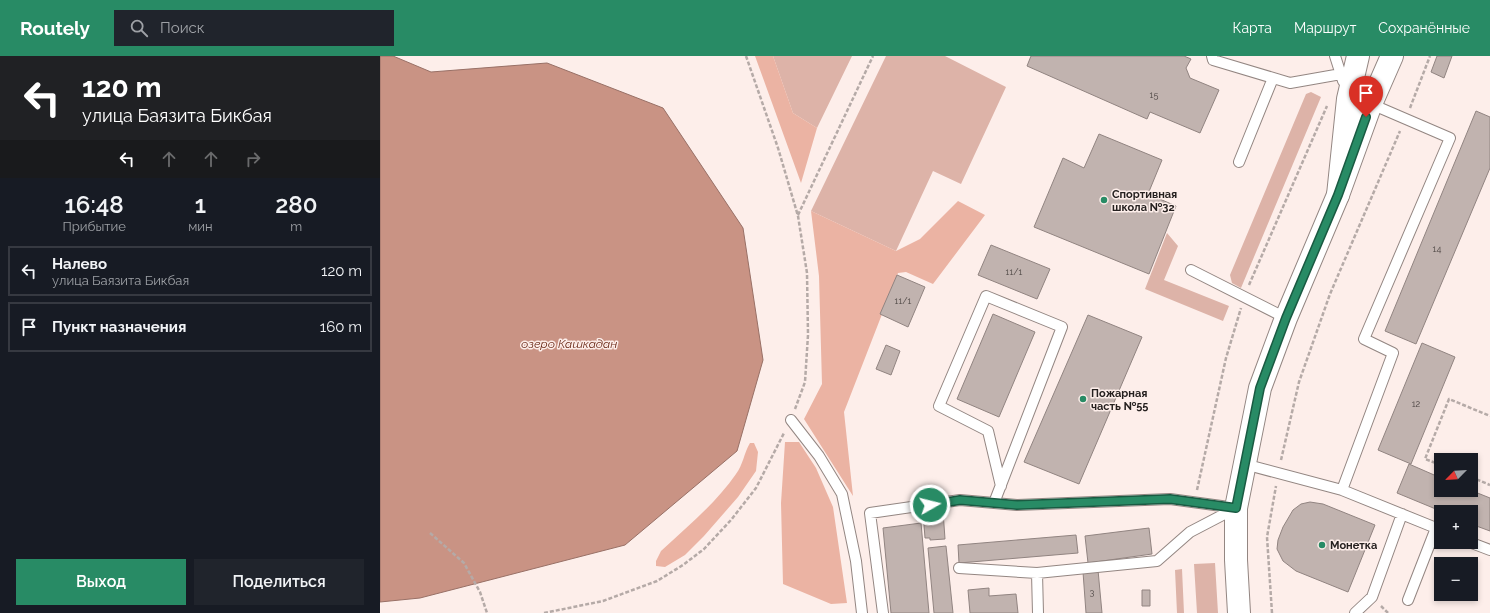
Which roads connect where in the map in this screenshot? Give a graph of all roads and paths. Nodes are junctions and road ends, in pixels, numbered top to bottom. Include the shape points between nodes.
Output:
1 (746, 56) edge
2 (873, 56) edge
3 (1212, 56) edge
4 (1335, 56) edge
5 (1358, 56) edge
6 (1392, 56) edge
7 (1430, 56) edge
8 (1341, 74) junction
9 (1273, 78) junction
10 (1338, 101) junction
11 (1371, 104) junction
12 (1406, 119) junction
13 (1239, 162) dead end
14 (1338, 195) junction
15 (798, 216) junction
16 (1191, 270) dead end
17 (1244, 296) junction
18 (1286, 318) junction
19 (1490, 416) edge
20 (791, 420) junction
21 (1434, 462) edge
22 (1244, 464) junction
23 (1278, 473) junction
24 (1478, 480) edge
25 (1490, 485) edge
26 (1001, 486) junction
27 (1342, 490) junction
28 (1195, 502) junction
29 (994, 503) junction
30 (1236, 508) junction
31 (1402, 514) junction
32 (1434, 527) edge
33 (430, 533) dead end
34 (1434, 538) edge
35 (1478, 545) edge
36 (1490, 550) edge
37 (959, 568) dead end
38 (1037, 573) junction
39 (1408, 600) dead end
40 (487, 613) edge
41 (544, 613) edge
42 (862, 613) edge
43 (883, 613) edge
44 (1038, 613) edge
45 (1239, 613) edge
46 (1272, 613) edge
47 (1355, 613) edge

1 - 15 path
2 - 15 path
3 - 9 lane via 1213,60
4 - 8 lane
5 - 10 main road
6 - 11 main road
7 - 12 path
8 - 9 lane via 1290,83
8 - 10 lane
9 - 13 lane
10 - 14 main road
10 - 17 path
11 - 12 lane
11 - 14 main road
12 - 23 path via 1330,294 1299,382
12 - 27 lane via 1450,138 1364,339 1393,353
14 - 18 main road
15 - 20 path via 806,273 808,335 804,382
16 - 17 lane
17 - 18 lane
17 - 28 path via 1226,358
18 - 22 main road via 1260,388
19 - 21 path via 1449,400 1425,459
20 - 41 path via 756,488 704,549 657,581 603,601
20 - 42 lane via 819,456 842,494 856,561
22 - 23 lane
22 - 30 main road
23 - 27 lane
23 - 46 path via 1268,537
24 - 25 path
26 - 26 lane via 1062,326 986,296 939,406 988,430
26 - 29 lane
27 - 31 lane
28 - 29 lane via 1170,499 1017,505
28 - 30 lane
29 - 43 lane via 960,500 870,513
30 - 38 lane via 1190,532 1157,561
30 - 45 main road
31 - 32 lane
31 - 47 lane via 1372,597
33 - 40 path via 464,563 480,592
34 - 39 lane
35 - 36 lane
37 - 38 lane
38 - 44 lane

